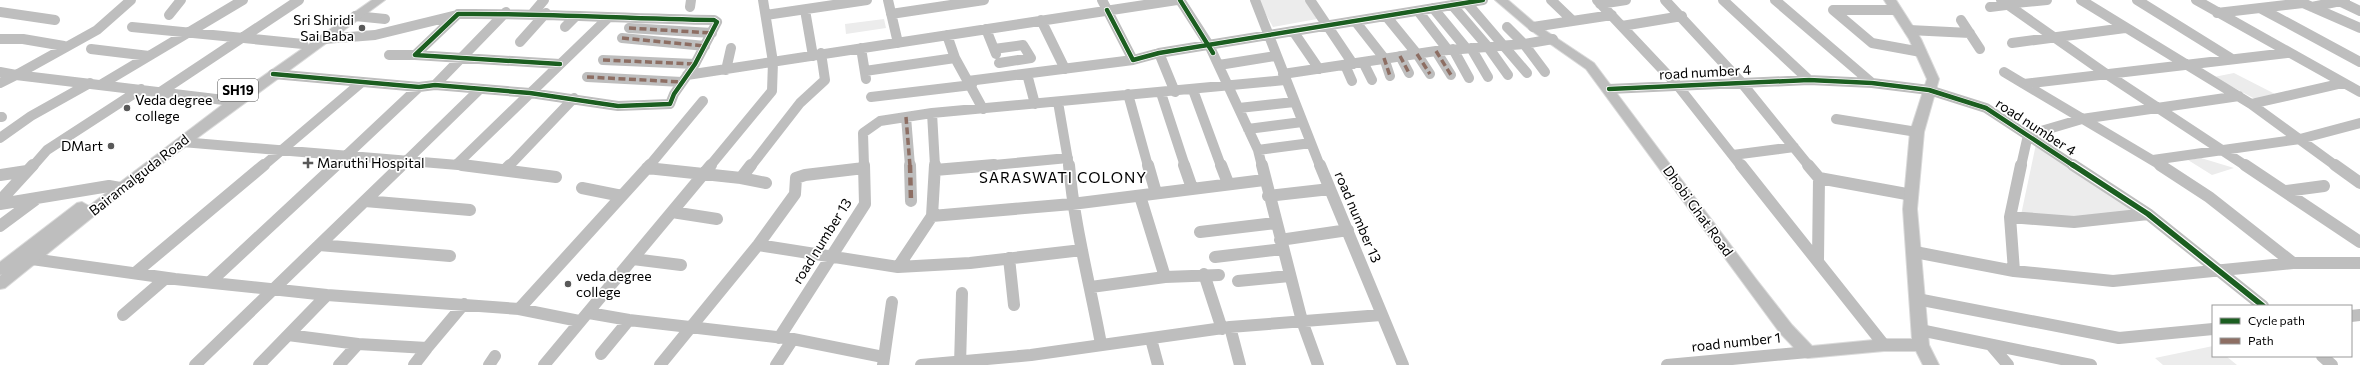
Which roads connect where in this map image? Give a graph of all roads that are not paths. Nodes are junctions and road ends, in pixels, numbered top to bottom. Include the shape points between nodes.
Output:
1 (131, 0) edge
2 (181, 0) edge
3 (244, 0) edge
4 (299, 0) edge
5 (370, 0) edge
6 (379, 0) edge
7 (544, 0) edge
8 (763, 0) edge
9 (867, 0) edge
10 (888, 0) edge
11 (984, 0) edge
12 (1102, 0) edge
13 (1177, 0) edge
14 (1180, 0) edge
15 (1255, 0) edge
16 (1310, 0) edge
17 (1483, 0) edge
18 (1501, 0) edge
19 (1551, 0) edge
20 (1626, 0) edge
21 (1665, 0) edge
22 (1723, 0) edge
23 (1775, 0) edge
24 (2047, 0) edge
25 (2081, 0) edge
26 (2137, 0) edge
27 (2196, 0) edge
28 (2342, 1) edge
29 (1598, 2) edge
30 (2299, 2) edge
31 (950, 3) edge
32 (1467, 3) junction
33 (2004, 3) edge
34 (1452, 5) junction
35 (1893, 5) edge
36 (1990, 7) dead end
37 (2312, 7) junction
38 (1433, 8) junction
39 (2260, 8) junction
40 (805, 10) junction
41 (1108, 10) junction
42 (1418, 11) junction
43 (2360, 11) edge
44 (0, 12) edge
45 (506, 12) junction
46 (534, 13) junction
47 (546, 13) junction
48 (2217, 13) junction
49 (458, 14) junction
50 (891, 14) junction
51 (169, 15) dead end
52 (766, 15) junction
53 (1612, 15) junction
54 (355, 16) junction
55 (576, 16) junction
56 (1386, 16) junction
57 (1682, 16) junction
58 (608, 18) junction
59 (385, 19) dead end
60 (54, 20) dead end
61 (1041, 20) junction
62 (1961, 20) dead end
63 (1355, 21) junction
64 (1573, 22) junction
65 (1326, 26) junction
66 (1622, 26) junction
67 (132, 27) dead end
68 (1507, 27) dead end
69 (1533, 27) junction
70 (565, 28) dead end
71 (629, 28) dead end
72 (2125, 28) junction
73 (2360, 28) edge
74 (986, 29) junction
75 (1909, 30) junction
76 (191, 31) junction
77 (1293, 31) junction
78 (712, 33) junction
79 (1970, 33) junction
80 (947, 35) junction
81 (1268, 36) junction
82 (244, 37) junction
83 (2053, 37) junction
84 (622, 38) dead end
85 (0, 39) edge
86 (324, 39) junction
87 (1553, 39) junction
88 (520, 42) dead end
89 (898, 43) junction
90 (2012, 43) dead end
91 (303, 44) junction
92 (1524, 44) junction
93 (1209, 45) junction
94 (64, 46) junction
95 (705, 46) junction
96 (1506, 46) junction
97 (1488, 47) junction
98 (731, 48) dead end
99 (861, 48) junction
100 (1468, 48) junction
101 (91, 49) dead end
102 (994, 49) junction
103 (1980, 49) dead end
104 (1450, 50) junction
105 (1436, 51) junction
106 (1921, 52) junction
107 (1159, 53) junction
108 (2287, 53) junction
109 (1417, 54) junction
110 (388, 55) dead end
111 (415, 55) junction
112 (817, 55) junction
113 (149, 56) junction
114 (1275, 56) junction
115 (1400, 56) junction
116 (461, 58) junction
117 (955, 58) junction
118 (1384, 58) junction
119 (2232, 59) junction
120 (603, 60) dead end
121 (1133, 60) junction
122 (773, 62) junction
123 (2360, 62) edge
124 (560, 64) junction
125 (695, 64) junction
126 (1219, 64) junction
127 (1354, 64) junction
128 (2184, 64) junction
129 (1065, 69) junction
130 (1319, 69) junction
131 (726, 70) junction
132 (0, 72) edge
133 (1545, 72) dead end
134 (2004, 72) dead end
135 (1409, 73) dead end
136 (1527, 73) dead end
137 (2105, 73) junction
138 (273, 74) junction
139 (1026, 74) junction
140 (1430, 74) dead end
141 (1451, 74) dead end
142 (16, 75) junction
143 (1508, 75) dead end
144 (1390, 76) dead end
145 (1284, 77) junction
146 (1488, 77) dead end
147 (587, 78) dead end
148 (1469, 78) dead end
149 (684, 79) junction
150 (1372, 80) dead end
151 (1809, 80) junction
152 (1352, 81) dead end
153 (362, 82) junction
154 (1740, 82) junction
155 (1872, 82) junction
156 (0, 83) edge
157 (90, 83) junction
158 (970, 83) junction
159 (2343, 83) junction
160 (102, 84) junction
161 (2024, 84) junction
162 (435, 85) junction
163 (1230, 86) junction
164 (1678, 86) junction
165 (419, 87) junction
166 (141, 89) junction
167 (1609, 89) junction
168 (479, 90) junction
169 (1193, 90) junction
170 (1929, 90) junction
171 (162, 91) junction
172 (1175, 92) junction
173 (2360, 92) edge
174 (530, 93) junction
175 (1161, 93) junction
176 (1128, 94) junction
177 (2239, 96) junction
178 (871, 97) dead end
179 (574, 98) junction
180 (224, 100) junction
181 (703, 101) dead end
182 (1058, 102) junction
183 (1294, 102) junction
184 (1035, 104) junction
185 (2251, 104) junction
186 (1239, 108) junction
187 (983, 109) junction
188 (2158, 109) junction
189 (932, 113) junction
190 (906, 117) junction
191 (1836, 119) dead end
192 (2082, 119) junction
193 (1302, 122) junction
194 (2360, 122) edge
195 (1248, 129) junction
196 (1917, 132) junction
197 (2028, 135) junction
198 (0, 138) edge
199 (2300, 139) junction
200 (182, 142) junction
201 (1311, 143) junction
202 (1794, 147) junction
203 (283, 150) junction
204 (1258, 150) junction
205 (2223, 150) junction
206 (346, 154) junction
207 (1733, 155) junction
208 (1068, 158) junction
209 (2153, 160) junction
210 (406, 161) junction
211 (457, 164) junction
212 (647, 168) junction
213 (864, 168) junction
214 (505, 170) junction
215 (936, 170) junction
216 (26, 171) junction
217 (0, 175) edge
218 (702, 175) junction
219 (556, 177) dead end
220 (741, 178) junction
221 (1819, 178) junction
222 (1264, 180) junction
223 (2359, 182) edge
224 (766, 183) dead end
225 (1228, 183) junction
226 (2324, 186) dead end
227 (114, 187) junction
228 (582, 188) dead end
229 (1192, 188) junction
230 (1330, 189) junction
231 (2286, 191) junction
232 (1156, 193) junction
233 (1912, 195) junction
234 (622, 196) junction
235 (1140, 196) junction
236 (1268, 196) junction
237 (37, 198) junction
238 (0, 201) edge
239 (365, 201) junction
240 (911, 201) dead end
241 (14, 202) junction
242 (0, 204) edge
243 (1072, 204) junction
244 (470, 210) dead end
245 (0, 212) edge
246 (672, 212) junction
247 (2148, 214) junction
248 (932, 216) junction
249 (2010, 217) junction
250 (717, 218) dead end
251 (1275, 223) junction
252 (0, 226) edge
253 (1348, 230) junction
254 (1200, 232) dead end
255 (2360, 242) edge
256 (319, 245) junction
257 (758, 245) junction
258 (1281, 245) junction
259 (1082, 250) junction
260 (1915, 252) junction
261 (450, 256) dead end
262 (830, 256) junction
263 (1215, 257) dead end
264 (1009, 258) junction
265 (633, 259) junction
266 (32, 260) junction
267 (1818, 260) junction
268 (2293, 263) junction
269 (2360, 263) edge
270 (681, 264) dead end
271 (898, 268) junction
272 (0, 270) edge
273 (2219, 270) junction
274 (2014, 271) junction
275 (135, 273) junction
276 (1204, 274) junction
277 (1219, 275) dead end
278 (1289, 276) junction
279 (1165, 277) junction
280 (166, 278) junction
281 (1238, 281) dead end
282 (210, 282) junction
283 (0, 284) edge
284 (1091, 287) junction
285 (275, 288) junction
286 (962, 293) dead end
287 (328, 295) junction
288 (1917, 299) junction
289 (892, 302) dead end
290 (464, 304) junction
291 (1014, 305) dead end
292 (2261, 305) edge
293 (519, 309) junction
294 (123, 315) dead end
295 (1381, 315) junction
296 (584, 317) junction
297 (629, 320) junction
298 (1302, 321) junction
299 (693, 326) junction
300 (1226, 328) junction
301 (2212, 330) edge
302 (288, 335) junction
303 (1920, 337) junction
304 (779, 338) junction
305 (793, 339) junction
306 (1151, 339) junction
307 (358, 344) junction
308 (1101, 344) junction
309 (1884, 345) junction
310 (1991, 345) junction
311 (427, 348) junction
312 (1808, 352) junction
313 (600, 354) dead end
314 (2323, 357) edge
315 (1032, 360) edge
316 (883, 361) edge
317 (959, 363) edge
318 (1709, 363) edge
319 (196, 365) edge
320 (259, 365) edge
321 (338, 365) edge
322 (414, 365) edge
323 (544, 365) edge
324 (660, 365) edge
325 (776, 365) edge
326 (921, 365) edge
327 (1158, 365) edge
328 (1240, 365) edge
329 (1318, 365) edge
330 (1403, 365) edge
331 (1667, 365) edge
332 (1931, 365) edge
333 (2008, 365) edge
334 (2091, 365) edge
335 (2332, 365) edge

1 - 94 street via 97,30
2 - 51 street
3 - 76 street
4 - 82 street
5 - 91 main road, Bairamalguda Road / SH19
6 - 54 main road, Bairamalguda Road / SH19
7 - 46 street
8 - 52 street
9 - 40 street
10 - 50 street
11 - 31 street
12 - 41 street
13 - 41 street
14 - 93 street
15 - 81 street, road number 13
16 - 65 street
17 - 32 street
18 - 69 main road, Dhobi Ghat Road
19 - 64 street
20 - 29 street
21 - 57 street
22 - 151 street
23 - 155 street
24 - 33 street
25 - 72 street
26 - 119 street
27 - 48 street
28 - 37 street
28 - 43 street
29 - 53 street
30 - 37 street
30 - 39 street
31 - 50 street
32 - 34 street
32 - 96 street
33 - 36 street
33 - 83 street
34 - 38 street
34 - 97 street
35 - 75 main road
35 - 106 street via 1833,10 1872,43
37 - 73 street
38 - 42 street
38 - 100 street
39 - 48 street
39 - 123 street
40 - 52 street
40 - 112 street
41 - 61 street
41 - 121 street
42 - 56 street
42 - 104 street
44 - 60 street
45 - 46 street
45 - 49 street
45 - 116 street
46 - 47 street
47 - 55 street
47 - 88 street
48 - 108 street
49 - 86 street via 377,36 343,40
49 - 111 street
50 - 89 street
52 - 122 street
53 - 64 street
53 - 66 street
54 - 59 street
54 - 86 main road, Bairamalguda Road / SH19
55 - 58 street
55 - 70 street
56 - 63 street
56 - 109 street
57 - 66 street
57 - 154 street
58 - 78 street via 714,20 717,22
58 - 124 street
61 - 74 street
61 - 129 street
62 - 79 street
63 - 65 street
63 - 118 street
64 - 69 street
65 - 77 street
65 - 127 street
66 - 164 street
67 - 76 street
68 - 92 street
69 - 87 main road, Dhobi Ghat Road
71 - 78 street
72 - 83 street
72 - 128 street
74 - 80 street
74 - 102 street
75 - 79 street
75 - 106 main road
76 - 82 street
76 - 113 street
77 - 81 street
77 - 130 street
78 - 95 street
79 - 103 street
80 - 89 street
80 - 117 street
81 - 93 street
81 - 114 street, road number 13
82 - 91 street
82 - 171 street
83 - 90 street
83 - 137 street
84 - 95 street
85 - 94 street via 22,39
86 - 138 main road, Bairamalguda Road / SH19
87 - 92 street
87 - 167 main road, Dhobi Ghat Road via 1590,66
89 - 99 street
91 - 180 main road, Bairamalguda Road / SH19
92 - 96 street
92 - 133 street
93 - 107 street
93 - 126 street
94 - 142 street
95 - 125 street
96 - 97 street
96 - 136 street
97 - 100 street
97 - 143 street
98 - 131 street
99 - 112 street
99 - 117 street via 866,75
100 - 104 street
100 - 146 street
101 - 113 street
102 - 102 street via 1024,45 1031,58 1000,63
104 - 105 street
104 - 148 street
105 - 109 street
105 - 141 street
106 - 170 main road via 1933,79
107 - 121 street
107 - 172 street
108 - 119 street
108 - 159 street
109 - 115 street
109 - 140 street
110 - 111 street
111 - 116 street
112 - 122 street
112 - 220 street via 825,80 800,102
113 - 160 street
114 - 126 street
114 - 145 street, road number 13
115 - 118 street
115 - 135 street
116 - 124 street
116 - 162 street
117 - 158 street
118 - 127 street
118 - 144 street
119 - 128 street
120 - 125 street
121 - 129 street
122 - 131 street
122 - 218 street via 772,91
124 - 174 street
125 - 149 street
126 - 163 street
127 - 130 street
127 - 150 street
127 - 152 street
128 - 137 street
128 - 177 street
129 - 139 street
130 - 145 street
131 - 149 street
132 - 142 street
134 - 161 street
137 - 161 street
137 - 188 street
138 - 153 street
138 - 200 main road, Bairamalguda Road / SH19
139 - 158 street
139 - 184 street
142 - 156 street
142 - 157 street
145 - 163 street
145 - 183 street, road number 13
147 - 149 street
149 - 179 street via 670,104 618,106
151 - 154 street, road number 4
151 - 155 street, road number 4
153 - 165 street
153 - 203 street
154 - 164 street, road number 4
154 - 202 street
155 - 170 street, road number 4
157 - 160 street
157 - 198 street via 31,116
158 - 178 street
158 - 187 street
159 - 173 street
159 - 185 street
160 - 166 street
161 - 192 street
162 - 165 street
162 - 168 street
163 - 169 street
163 - 186 street
164 - 167 street, road number 4
164 - 207 street
165 - 206 street
166 - 171 street
166 - 216 street via 47,150
167 - 312 main road, Dhobi Ghat Road via 1751,283 1786,329
168 - 174 street
168 - 210 street
169 - 172 street
169 - 225 street
170 - 196 main road
170 - 197 street, road number 4 via 1986,108
171 - 180 street
172 - 175 street
174 - 179 street
174 - 211 street
175 - 176 street
175 - 229 street
176 - 182 street
176 - 232 street
177 - 185 street
177 - 188 street
179 - 214 street
180 - 227 main road, Bairamalguda Road / SH19
181 - 212 street
182 - 184 street, road number 13
182 - 208 street
183 - 186 street
183 - 193 street, road number 13
184 - 187 street, road number 13
185 - 199 street
186 - 195 street
187 - 189 street, road number 13
188 - 192 street
188 - 205 street
189 - 190 street, road number 13
189 - 215 street
190 - 213 street, road number 13 via 880,121 863,133
190 - 240 street
191 - 196 street
192 - 197 street
192 - 209 street
193 - 195 street
193 - 201 street, road number 13
194 - 199 street
195 - 204 street
196 - 233 main road
197 - 247 street, road number 4
197 - 249 street
199 - 205 street
199 - 223 street
200 - 203 street
200 - 227 main road, Bairamalguda Road / SH19
201 - 204 street
201 - 230 street, road number 13
202 - 207 street
202 - 221 street
203 - 206 street
203 - 275 street
204 - 222 street
205 - 209 street
205 - 231 street
206 - 210 street
206 - 282 street
207 - 267 street
208 - 215 street
208 - 243 street
209 - 268 street via 2209,197
210 - 211 street
210 - 239 street
211 - 214 street
212 - 218 street
212 - 234 street
213 - 257 street via 796,178 795,194
213 - 262 street, road number 13 via 865,204
214 - 219 street
215 - 248 street
216 - 217 street
216 - 238 street
218 - 220 street
218 - 246 street
220 - 224 street
221 - 233 street
221 - 267 street
222 - 225 street
222 - 236 street
225 - 229 street
226 - 231 street
227 - 237 street
227 - 266 main road, Bairamalguda Road / SH19
227 - 272 main road, Bairamalguda Road / SH19
228 - 234 street
229 - 232 street
230 - 236 street
230 - 253 street, road number 13
231 - 255 street
232 - 235 street
233 - 260 main road via 1910,209
234 - 293 street
235 - 243 street
235 - 279 street
236 - 251 street
237 - 241 street
237 - 252 street
239 - 244 street
239 - 256 street
241 - 242 street
241 - 245 street
243 - 248 street
243 - 259 street
246 - 250 street
246 - 265 street
247 - 249 street via 2074,222
247 - 273 street, road number 4
248 - 271 street
249 - 274 street
251 - 254 street
251 - 258 street
253 - 258 street
253 - 295 street, road number 13
256 - 261 street
256 - 285 street
257 - 262 street
257 - 299 street
258 - 263 street
258 - 278 street
259 - 264 street
259 - 284 street
260 - 274 street
260 - 288 main road
262 - 271 street
262 - 304 street, road number 13
264 - 271 street
264 - 291 street
265 - 270 street
265 - 296 street
266 - 275 street
266 - 283 main road, Bairamalguda Road / SH19
267 - 309 street
268 - 269 street
268 - 273 street
273 - 274 street via 2113,281
273 - 292 street, road number 4
275 - 280 street
276 - 277 street
276 - 279 street
276 - 300 street
278 - 281 street
278 - 298 street
279 - 284 street
280 - 282 street
280 - 294 street
282 - 285 street
284 - 308 street
285 - 287 street
285 - 319 street
286 - 317 street
287 - 290 street
287 - 302 street
288 - 301 street via 2119,338
288 - 303 main road
289 - 316 street
290 - 293 street
290 - 311 street
293 - 296 street
295 - 298 street
295 - 330 street, road number 13
296 - 297 street
296 - 323 street
297 - 299 street
297 - 313 street
298 - 300 street
298 - 329 street
299 - 304 street
299 - 324 street
300 - 306 street
300 - 328 street
302 - 307 street
302 - 320 street
303 - 309 main road
303 - 310 street
303 - 332 main road
304 - 305 street
305 - 316 street
305 - 325 street
306 - 308 street
306 - 327 street
307 - 311 street
307 - 321 street
308 - 315 street
309 - 312 main road
310 - 333 street
310 - 334 street
311 - 322 street
312 - 318 street, road number 1
314 - 335 street
315 - 317 street
317 - 326 street
318 - 331 street, road number 1

